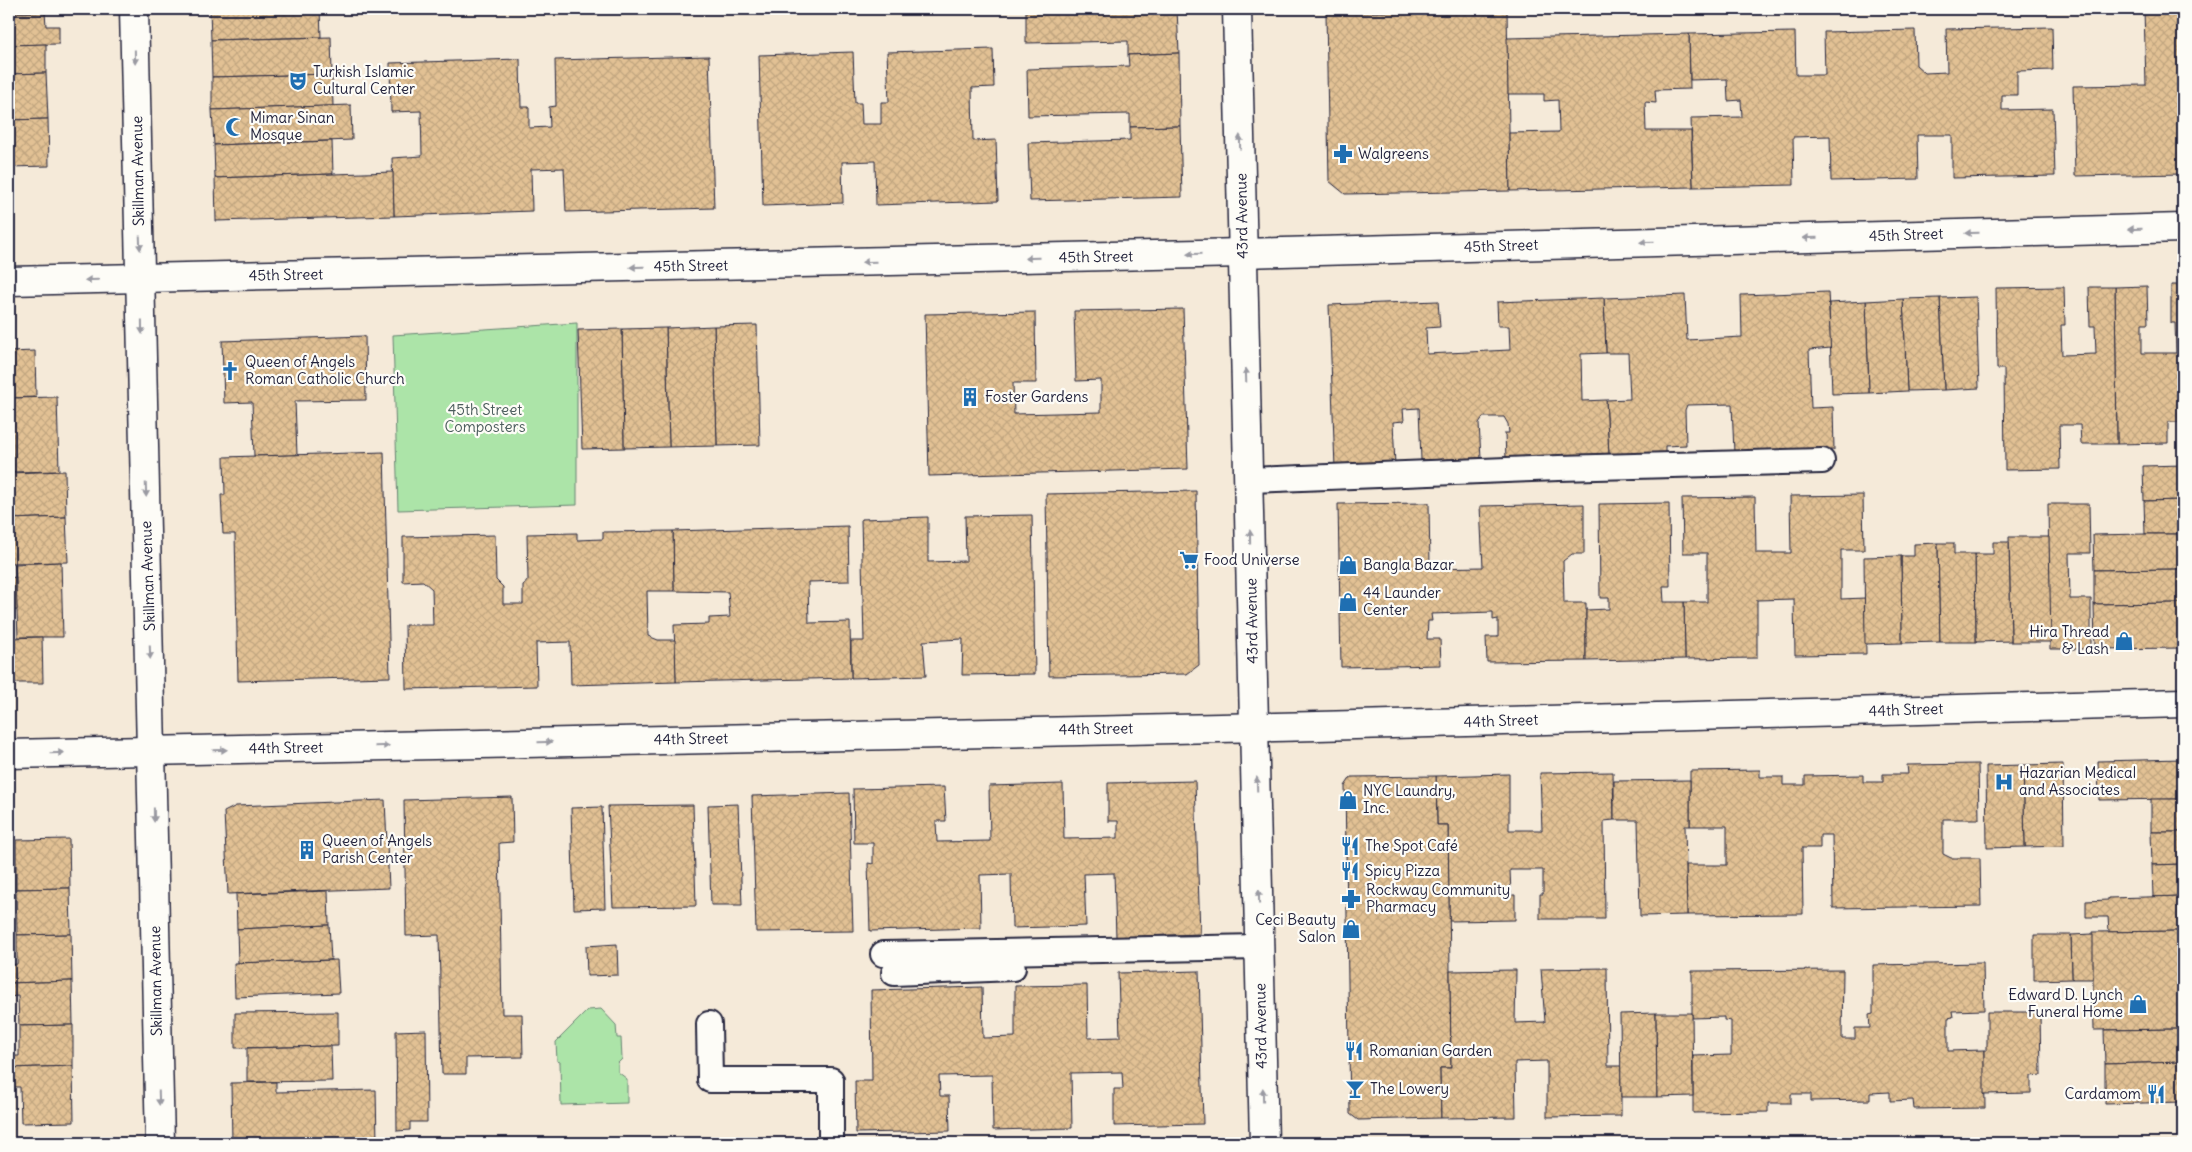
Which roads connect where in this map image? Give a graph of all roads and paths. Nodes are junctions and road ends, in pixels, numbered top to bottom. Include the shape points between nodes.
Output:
1 (134, 9) edge
2 (1237, 9) edge
3 (2183, 228) edge
4 (1243, 253) junction
5 (141, 279) junction
6 (9, 281) edge
7 (1822, 461) dead end
8 (1249, 480) junction
9 (2183, 703) edge
10 (1256, 726) junction
11 (153, 752) junction
12 (9, 754) edge
13 (1260, 955) junction
14 (889, 964) dead end
15 (708, 1024) dead end
16 (160, 1143) edge
17 (831, 1143) edge
18 (1264, 1143) edge

1 -> 5 street, Skillman Avenue
4 -> 2 street, 43rd Avenue
3 -> 4 street, 45th Street
4 -> 5 street, 45th Street
8 -> 4 street, 43rd Avenue
5 -> 6 street, 45th Street
5 -> 11 street, Skillman Avenue
7 - 8 lane
10 -> 8 street, 43rd Avenue
9 - 10 street, 44th Street
11 -> 10 street, 44th Street
13 -> 10 street, 43rd Avenue
12 -> 11 street, 44th Street
11 -> 16 street, Skillman Avenue
13 - 14 lane via 1064,965
18 -> 13 street, 43rd Avenue
15 - 17 lane via 710,1080 831,1080

